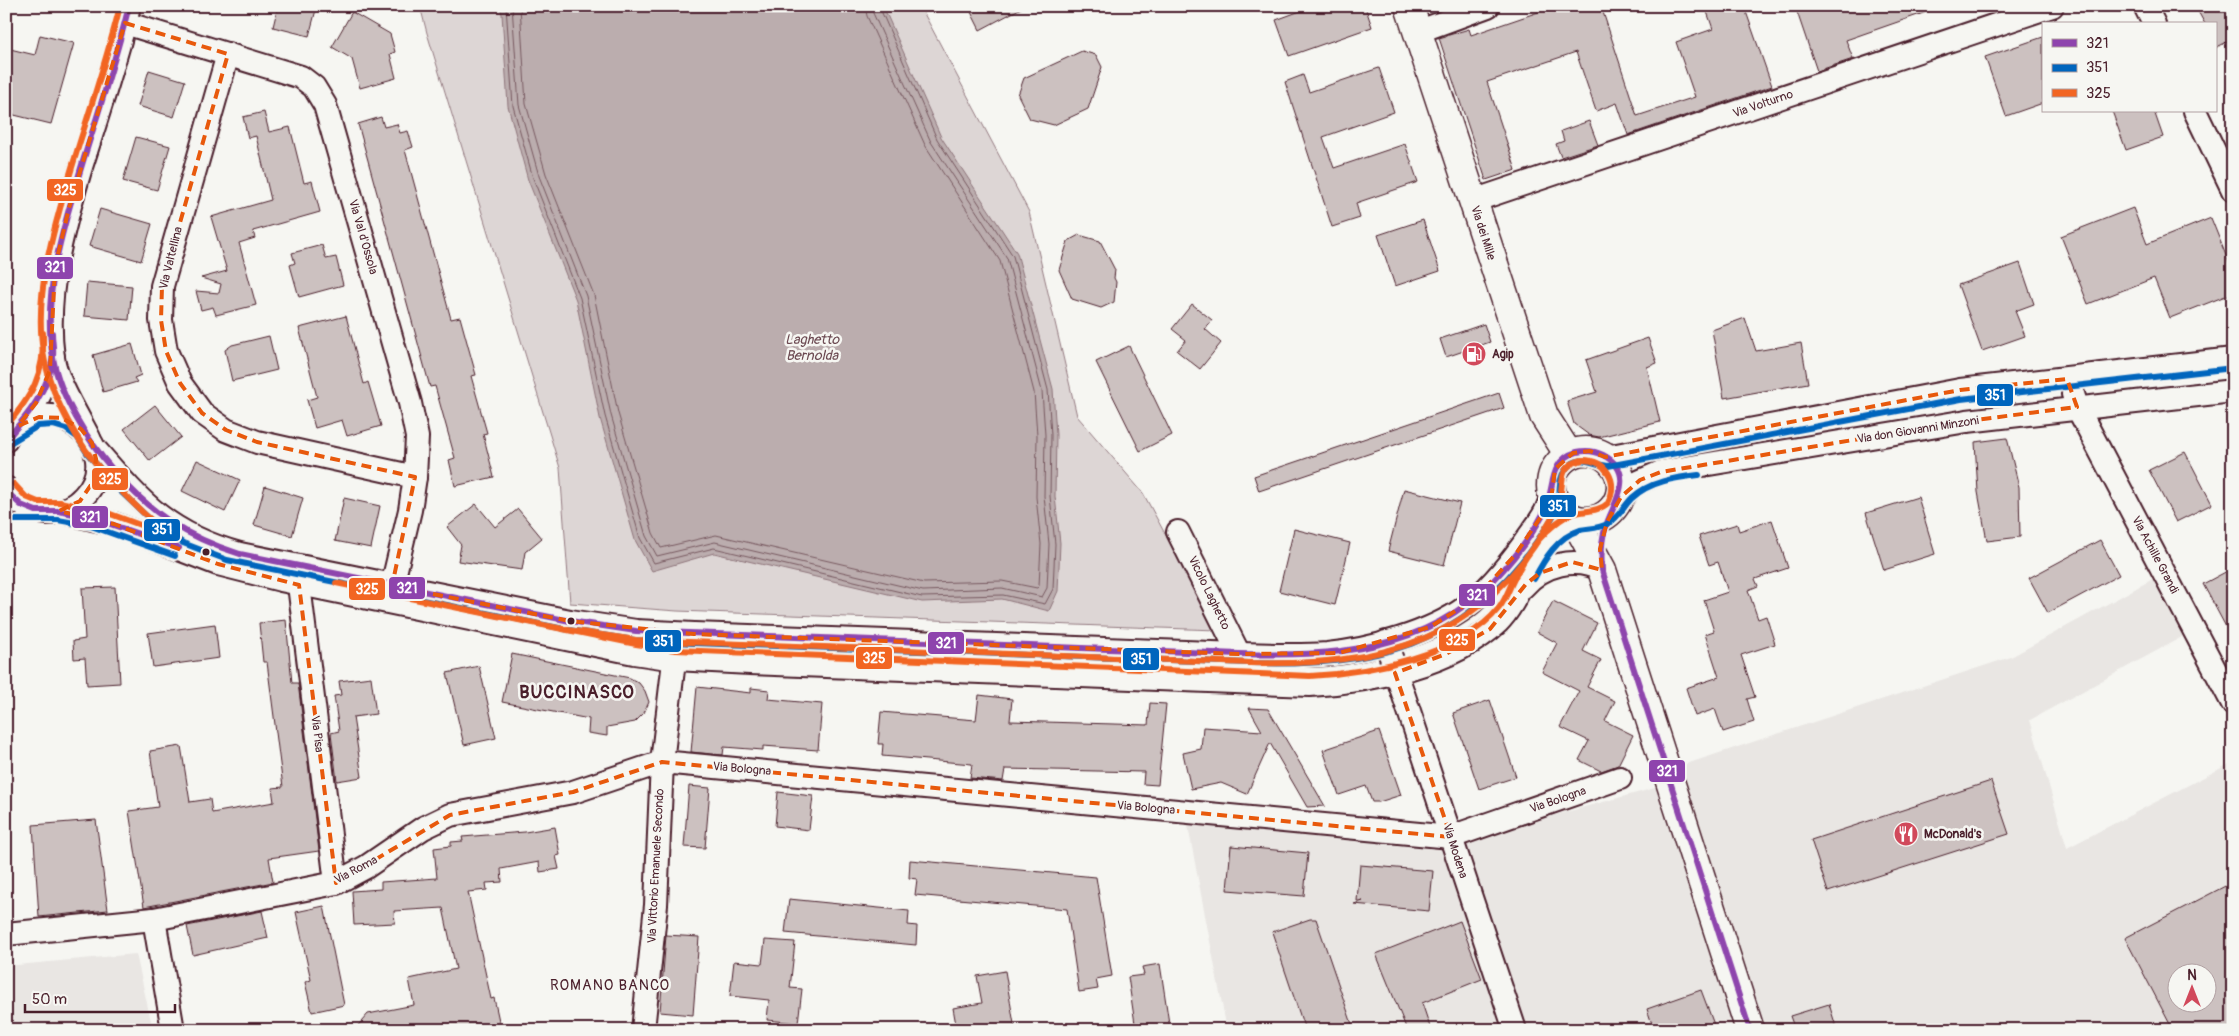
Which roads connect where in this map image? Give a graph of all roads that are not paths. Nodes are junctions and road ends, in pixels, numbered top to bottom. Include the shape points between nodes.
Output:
1 (1488, 6) edge
2 (2052, 6) edge
3 (2145, 6) edge
4 (127, 15) edge
5 (1413, 19) edge
6 (2153, 22) edge
7 (228, 54) junction
8 (2195, 112) edge
9 (2233, 190) edge
10 (1473, 201) junction
11 (53, 357) junction
12 (2233, 360) edge
13 (2067, 379) junction
14 (2233, 391) edge
15 (2077, 407) junction
16 (10, 434) edge
17 (91, 443) junction
18 (1569, 456) junction
19 (1606, 457) junction
20 (415, 477) junction
21 (6, 488) edge
22 (1551, 492) junction
23 (1616, 504) junction
24 (6, 511) edge
25 (36, 511) junction
26 (59, 511) junction
27 (1577, 520) junction
28 (1178, 532) dead end
29 (1602, 570) junction
30 (299, 584) junction
31 (392, 586) junction
32 (1514, 600) junction
33 (676, 633) junction
34 (1386, 642) junction
35 (1239, 654) junction
36 (675, 659) junction
37 (1395, 673) junction
38 (2233, 704) edge
39 (662, 762) junction
40 (1620, 778) dead end
41 (1451, 837) junction
42 (336, 883) junction
43 (154, 919) junction
44 (6, 934) edge
45 (174, 1030) edge
46 (643, 1030) edge
47 (1514, 1030) edge
48 (1750, 1030) edge

1 - 5 street
2 - 10 street, Via Volturno
3 - 6 street
4 - 7 street, Via Val d'Ossola
4 - 11 street via 69,208 56,267 52,301
5 - 10 street, Via dei Mille
7 - 20 street, Via Val d'Ossola via 301,77 314,87 325,105 410,403 417,437
7 - 20 street, Via Valtellina via 162,286 161,320 166,351 180,383 202,413 226,430 257,442
8 - 9 street
10 - 18 street, Via dei Mille via 1544,416
11 - 16 street via 39,397
11 - 17 street
12 - 13 street
13 - 15 street, Via Achille Grandi
13 - 19 street via 1960,390
14 - 15 street, Via don Giovanni Minzoni
15 - 23 street, Via don Giovanni Minzoni via 1966,421 1661,472 1634,484
15 - 38 street, Via Achille Grandi
16 - 17 street via 28,420 50,416 72,422
17 - 26 street via 96,471 93,482 80,501
17 - 31 street via 143,502 175,528 200,541 240,554
18 - 19 street via 1590,451
18 - 22 street via 1555,469
19 - 23 street via 1620,477 1621,488
20 - 31 street, Via Val d'Ossola
21 - 25 street via 21,505
22 - 27 street via 1557,506
22 - 34 street via 1548,506 1516,555 1476,598 1458,613 1438,623
23 - 27 street via 1605,516 1595,520
23 - 29 street via 1602,540
24 - 25 street
25 - 26 street
26 - 30 street via 114,524 218,564
27 - 29 street
27 - 32 street via 1556,534 1541,551
28 - 35 street, Vicolo Laghetto
29 - 32 street via 1583,562 1558,565 1533,577
29 - 48 street
30 - 36 street
30 - 42 street, Via Pisa
31 - 33 street via 570,621 636,631
32 - 37 street via 1505,615 1481,635 1438,658
33 - 35 street
33 - 36 street, Via Vittorio Emanuele Secondo
34 - 35 street via 1326,654
34 - 37 street, Via Modena
36 - 37 street via 1284,685 1347,683
36 - 39 street, Via Vittorio Emanuele Secondo
37 - 41 street, Via Modena
39 - 41 street, Via Bologna
39 - 42 street, Via Roma via 573,792 450,815 423,828 366,867
39 - 46 street, Via Vittorio Emanuele Secondo via 654,924
40 - 41 street, Via Bologna
41 - 47 street, Via Modena
42 - 43 street, Via Roma
43 - 44 street, Via Roma
43 - 45 street

